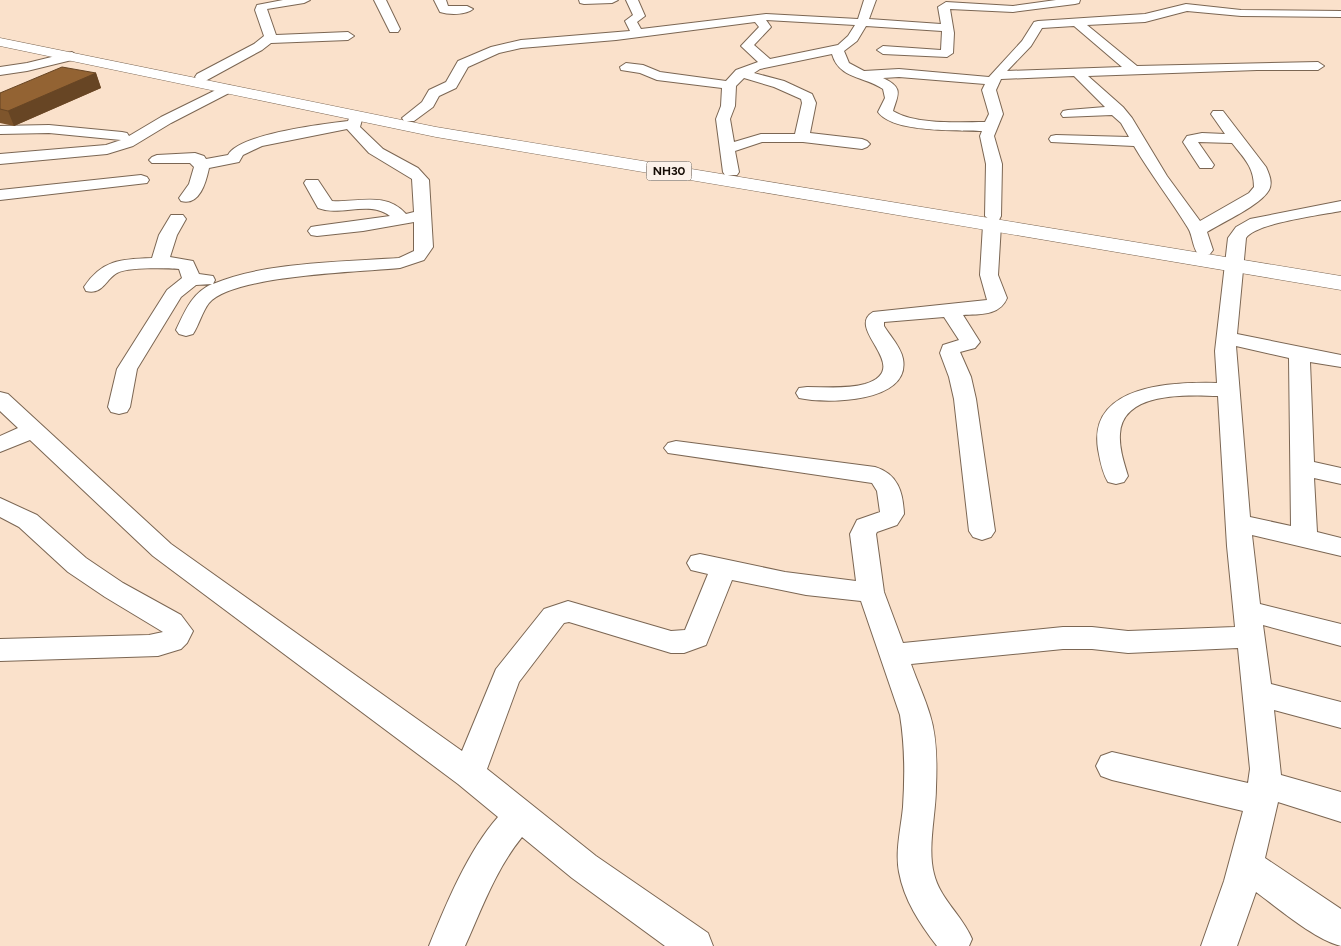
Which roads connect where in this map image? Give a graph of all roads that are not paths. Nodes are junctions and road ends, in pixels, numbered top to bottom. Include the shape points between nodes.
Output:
1 (304, 0) edge
2 (380, 0) edge
3 (440, 0) edge
4 (602, 0) edge
5 (612, 0) edge
6 (632, 0) edge
7 (870, 0) edge
8 (1003, 0) edge
9 (1173, 0) edge
10 (584, 1) edge
11 (1078, 2) edge
12 (1186, 3) edge
13 (467, 9) dead end
14 (1013, 9) junction
15 (1341, 14) edge
16 (758, 18) junction
17 (862, 22) junction
18 (1077, 23) junction
19 (1040, 25) junction
20 (946, 28) junction
21 (394, 29) dead end
22 (637, 32) junction
23 (0, 36) edge
24 (348, 36) dead end
25 (268, 40) junction
26 (0, 42) edge
27 (837, 50) junction
28 (883, 50) dead end
29 (72, 56) junction
30 (767, 63) junction
31 (1318, 66) dead end
32 (626, 68) dead end
33 (1134, 70) junction
34 (0, 71) edge
35 (741, 73) junction
36 (1078, 73) junction
37 (859, 75) junction
38 (202, 77) junction
39 (995, 78) junction
40 (729, 85) junction
41 (226, 89) junction
42 (1118, 110) junction
43 (1068, 114) dead end
44 (1218, 114) dead end
45 (409, 118) junction
46 (354, 120) junction
47 (990, 127) junction
48 (0, 130) edge
49 (802, 137) junction
50 (134, 139) junction
51 (1056, 139) dead end
52 (1237, 139) junction
53 (1140, 142) junction
54 (862, 144) dead end
55 (727, 149) junction
56 (0, 159) edge
57 (157, 160) dead end
58 (202, 164) junction
59 (1206, 164) dead end
60 (731, 172) junction
61 (142, 180) dead end
62 (312, 183) dead end
63 (0, 195) edge
64 (187, 198) dead end
65 (1341, 206) edge
66 (421, 216) junction
67 (177, 220) dead end
68 (402, 220) junction
69 (992, 221) junction
70 (1198, 230) junction
71 (317, 231) dead end
72 (1204, 250) junction
73 (1234, 260) junction
74 (159, 264) junction
75 (1341, 272) edge
76 (192, 280) junction
77 (1341, 283) edge
78 (93, 286) dead end
79 (222, 286) junction
80 (950, 310) junction
81 (186, 330) dead end
82 (1226, 338) junction
83 (1299, 354) junction
84 (1341, 361) edge
85 (1228, 390) junction
86 (807, 392) dead end
87 (0, 399) edge
88 (119, 407) dead end
89 (33, 430) junction
90 (0, 445) edge
91 (676, 448) dead end
92 (1301, 467) junction
93 (1116, 476) dead end
94 (1341, 476) edge
95 (0, 506) edge
96 (1238, 523) junction
97 (982, 531) dead end
98 (1304, 538) junction
99 (1341, 547) edge
100 (872, 592) junction
101 (1249, 624) junction
102 (1341, 635) edge
103 (0, 650) edge
104 (893, 655) junction
105 (1257, 693) junction
106 (1341, 715) edge
107 (1112, 766) dead end
108 (469, 774) junction
109 (1263, 793) junction
110 (1341, 807) edge
111 (520, 815) junction
112 (1248, 865) junction
113 (1341, 929) edge
114 (954, 939) dead end
115 (447, 946) edge
116 (695, 946) edge
117 (1219, 946) edge

1 - 25 street via 260,8 269,26 271,36
2 - 21 street
3 - 13 street via 444,10
4 - 5 street
4 - 10 street
6 - 22 street via 638,16 631,23
7 - 17 street
8 - 14 street
9 - 12 street
11 - 14 street
12 - 15 street via 1241,13
12 - 18 street via 1172,12 1145,18
14 - 19 street
14 - 20 street via 946,5
16 - 17 street via 786,13
16 - 22 street
16 - 30 street via 765,27 747,46
17 - 20 street
17 - 27 street via 852,40
18 - 19 street
18 - 33 street
19 - 39 street
20 - 28 street via 946,54
22 - 45 street via 521,44 496,50 463,64 452,84 432,93 428,104
23 - 38 highway, NH30
24 - 25 street
25 - 38 street
26 - 29 highway, NH30
27 - 30 street
27 - 37 street via 841,64
29 - 34 street
29 - 41 highway, NH30
30 - 35 street
31 - 33 street
32 - 40 street via 643,69 657,76
33 - 36 street
35 - 40 street
35 - 49 street via 779,84 807,97 809,103
36 - 39 street
36 - 42 street
37 - 39 street via 899,73
37 - 47 street via 879,81 891,91 892,98 885,112 889,116 912,122
38 - 45 highway, NH30
39 - 47 street via 989,90 996,114
40 - 55 street via 728,106 723,119
41 - 46 highway, NH30
41 - 50 street
42 - 43 street
42 - 53 street
44 - 52 street
45 - 60 highway, NH30
46 - 58 street via 239,150 231,160
46 - 66 street via 353,128 365,142 418,175 421,180
46 - 69 highway, NH30
47 - 69 street via 987,136 994,164
48 - 50 street via 49,128
49 - 54 street
49 - 55 street via 761,138
50 - 56 street via 107,149
51 - 53 street
52 - 59 street via 1192,139 1190,142
52 - 70 street via 1262,174 1262,188 1256,196
53 - 70 street via 1160,177
55 - 60 street
57 - 58 street via 195,158
58 - 64 street via 197,185
60 - 69 highway, NH30
61 - 63 street
62 - 68 street via 328,206 379,205 396,211
65 - 73 street via 1256,223 1237,238
66 - 68 street
66 - 79 street via 424,247 422,253 410,261 272,274
67 - 74 street via 168,235
68 - 71 street
69 - 72 highway, NH30
69 - 73 highway, NH30
69 - 80 street via 989,275 997,298 989,307
70 - 72 street
72 - 73 highway, NH30
73 - 75 highway, NH30
73 - 77 highway, NH30
73 - 82 street
74 - 76 street via 185,263
74 - 78 street via 112,269
76 - 79 street via 211,280
76 - 88 street via 174,294 127,369
79 - 81 street via 200,301
80 - 86 street via 875,319 874,326 893,362 886,380 875,388 851,394
80 - 97 street via 969,340 967,345 954,346 950,353 964,394
82 - 83 street
82 - 85 street
83 - 84 street
83 - 92 street
85 - 93 street via 1190,389 1142,395 1129,401 1118,411 1109,431
85 - 96 street
87 - 89 street
89 - 90 street
89 - 108 street via 162,550
91 - 100 street via 882,478 889,488 892,514 888,519 866,526 863,534
92 - 94 street
92 - 98 street
95 - 103 street via 28,522 77,564 114,590 171,622 179,631 170,641 149,646
96 - 98 street
96 - 101 street
98 - 99 street
100 - 104 street
100 - 108 street via 806,586 712,566 696,637 684,642 671,642 578,613 554,616 506,677
101 - 102 street
101 - 104 street via 1128,642 1063,638
101 - 105 street
104 - 114 street via 919,733 915,873 926,903
105 - 106 street
105 - 109 street via 1266,769
107 - 109 street
108 - 111 street
109 - 110 street
109 - 112 street
111 - 115 street via 486,860
111 - 116 street
112 - 113 street
112 - 117 street

